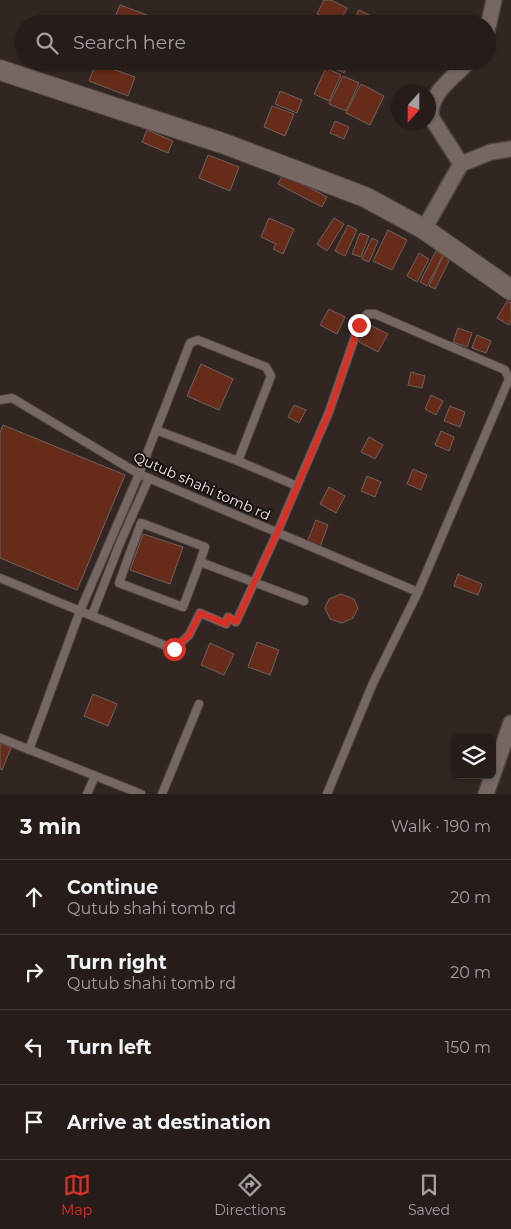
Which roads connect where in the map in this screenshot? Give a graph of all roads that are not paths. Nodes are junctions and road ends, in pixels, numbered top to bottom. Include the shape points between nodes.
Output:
1 (494, 0) edge
2 (491, 15) edge
3 (0, 70) edge
4 (460, 70) edge
5 (511, 149) edge
6 (461, 164) junction
7 (424, 229) junction
8 (511, 290) edge
9 (0, 400) edge
10 (156, 430) junction
11 (238, 461) junction
12 (139, 474) junction
13 (149, 478) junction
14 (297, 486) junction
15 (277, 533) junction
16 (120, 543) junction
17 (132, 548) junction
18 (200, 562) junction
19 (0, 578) edge
20 (254, 582) junction
21 (418, 592) junction
22 (304, 601) dead end
23 (80, 611) junction
24 (92, 615) junction
25 (199, 704) dead end
26 (511, 723) edge
27 (0, 738) edge
28 (29, 750) junction
29 (95, 776) junction
30 (88, 794) edge
31 (141, 794) edge
32 (162, 794) edge
33 (327, 794) edge
34 (486, 794) edge

1 - 2 street
3 - 7 street via 226,144 365,197
4 - 6 street via 438,92 430,109 431,117
5 - 6 street via 491,152
6 - 7 street
7 - 8 street
9 - 12 lane, Qutub shahi tomb rd via 12,398
10 - 11 lane
10 - 11 lane via 190,342 198,340 266,367 270,376
10 - 12 lane
11 - 14 lane
12 - 13 lane, Qutub shahi tomb rd
12 - 23 lane
13 - 15 lane, Qutub shahi tomb rd
13 - 16 lane
14 - 15 lane
14 - 21 lane via 366,314 375,314 506,370 509,379
15 - 20 lane
15 - 21 lane, Qutub shahi tomb rd
16 - 17 lane
16 - 24 lane
17 - 18 lane via 141,523 205,547
17 - 18 lane via 119,583 183,607
18 - 20 lane
19 - 23 lane
20 - 22 lane
20 - 24 lane via 236,622 228,617 226,624 200,613 189,635 174,649
21 - 33 lane via 373,683
23 - 24 lane
23 - 28 lane
25 - 32 lane
26 - 34 street
27 - 28 lane
28 - 29 lane
29 - 30 lane
29 - 31 lane

